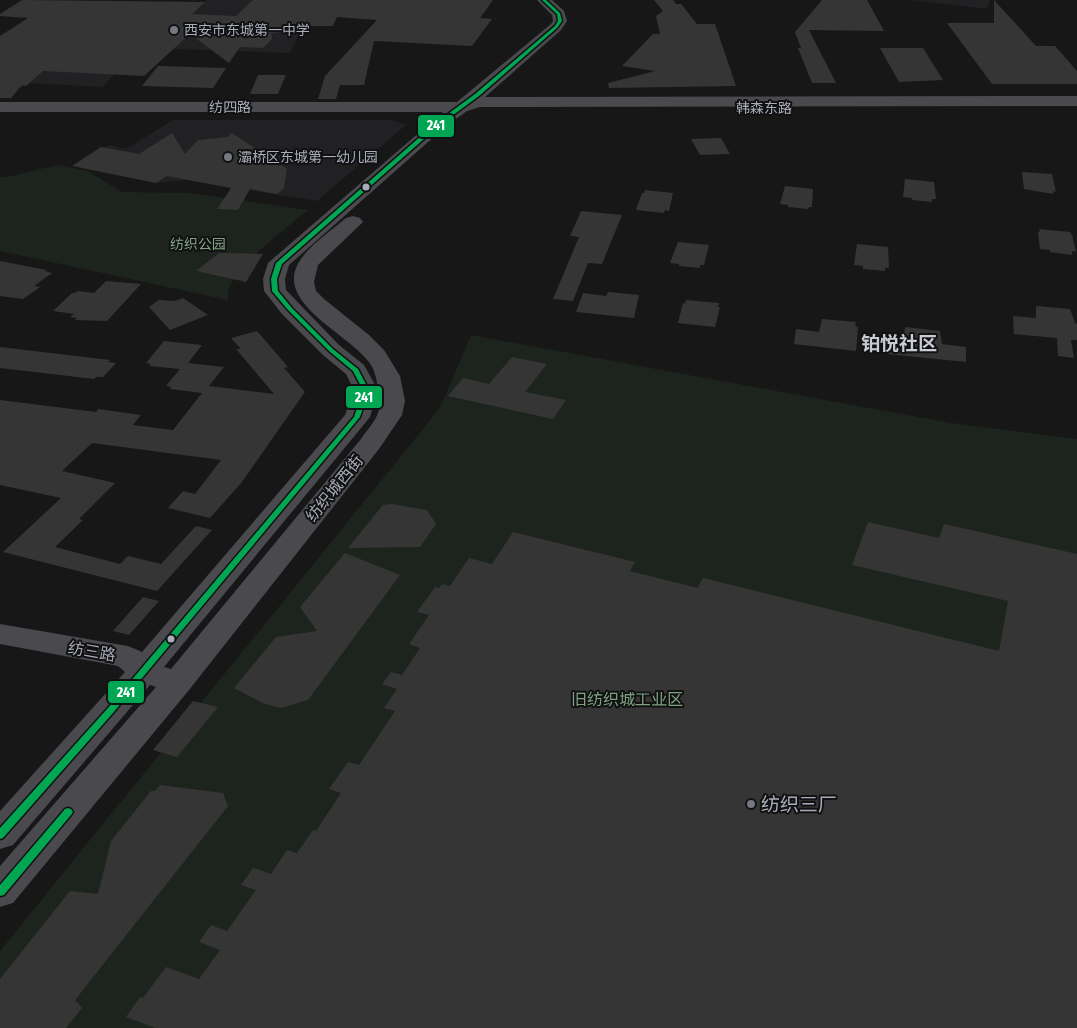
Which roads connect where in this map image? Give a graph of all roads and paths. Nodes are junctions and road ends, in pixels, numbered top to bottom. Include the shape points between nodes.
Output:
1 (544, 0) edge
2 (1077, 101) edge
3 (469, 105) junction
4 (0, 107) edge
5 (1077, 108) edge
6 (0, 112) edge
7 (0, 634) edge
8 (142, 671) junction
9 (178, 682) junction
10 (0, 836) edge
11 (0, 892) edge

1 - 3 main road, 纺织城西街 via 559,14 560,21 556,27
2 - 3 main road, 韩森东路
3 - 4 main road, 纺四路
3 - 5 main road, 韩森东路
3 - 6 main road, 纺四路
3 - 8 main road, 纺织城西街 via 279,264 274,280 275,291 331,350 356,370 366,390 362,405 341,437
3 - 9 main road, 纺织城西街 via 406,173 308,264 303,282 306,292 334,320 361,340 383,365 393,401 390,415
7 - 8 main road, 纺三路 via 128,657
8 - 9 main road, 纺三路
8 - 10 main road, 纺织城西街
9 - 11 main road, 纺织城西街

